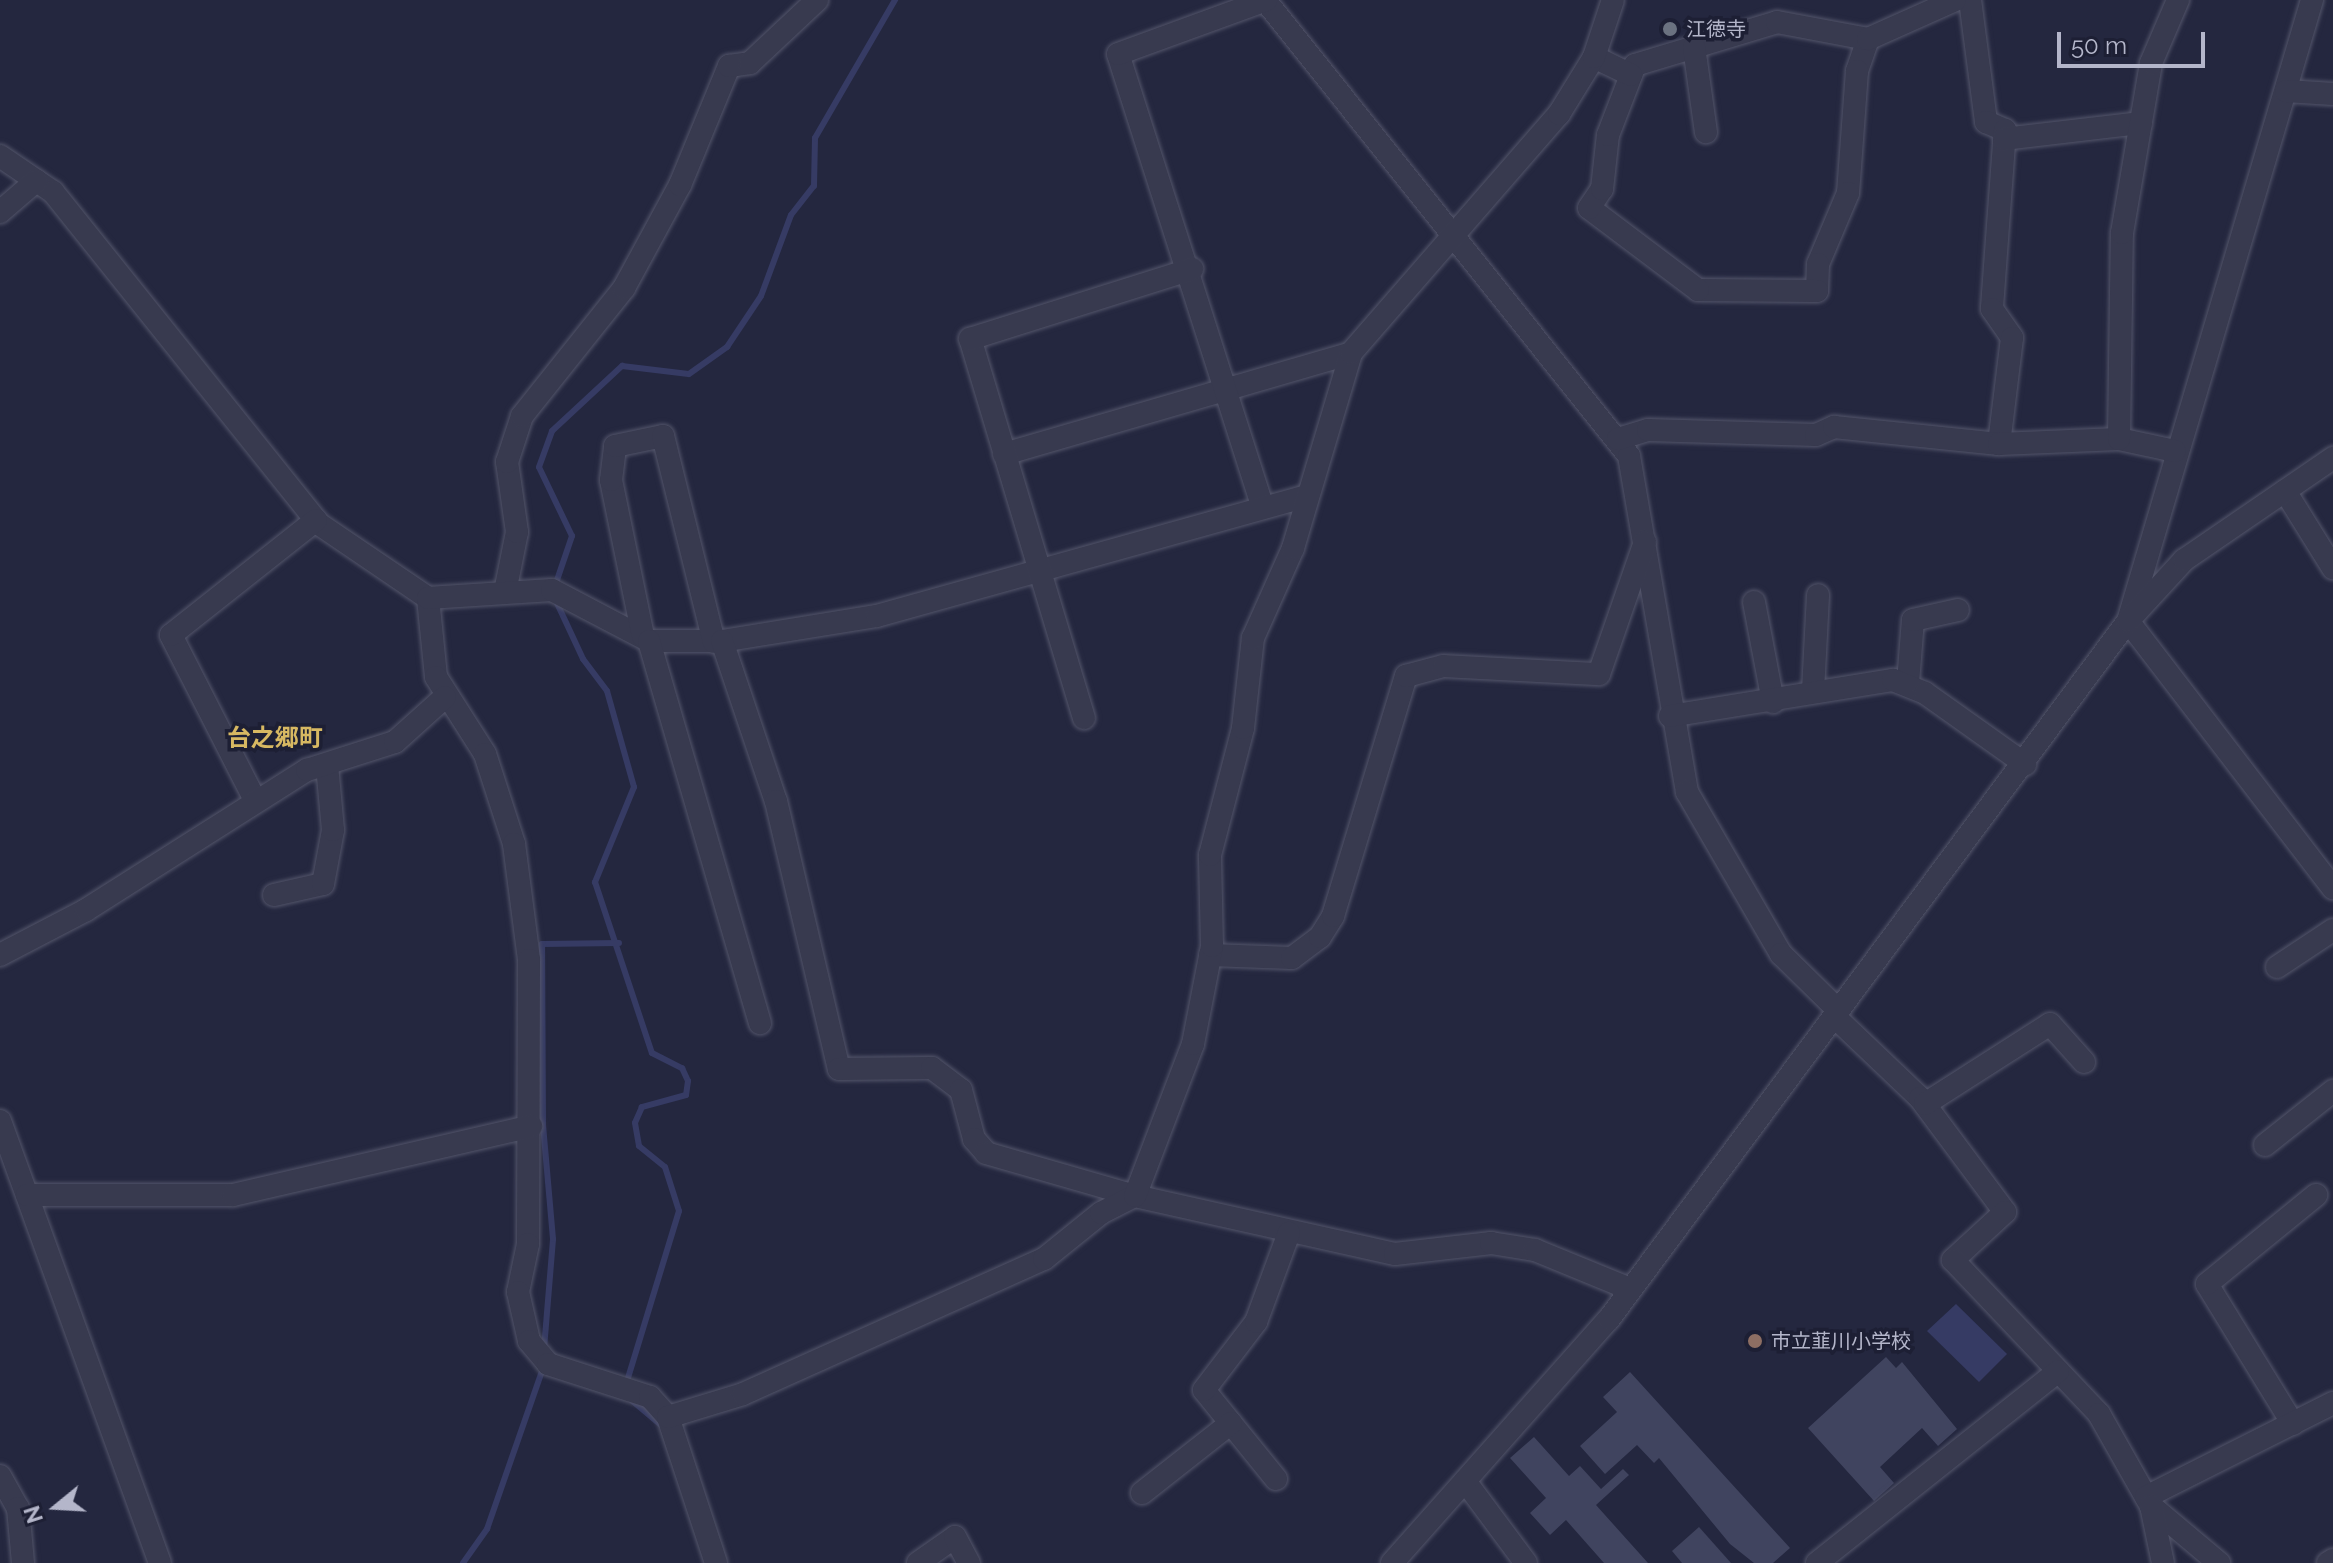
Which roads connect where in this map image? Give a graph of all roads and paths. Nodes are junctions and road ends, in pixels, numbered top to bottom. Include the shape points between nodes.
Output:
1 (817, 0) edge
2 (1265, 0) edge
3 (1613, 0) edge
4 (1955, 0) edge
5 (1970, 0) edge
6 (2178, 0) edge
7 (2312, 0) edge
8 (1868, 39) junction
9 (1694, 47) junction
10 (1594, 57) junction
11 (1631, 75) junction
12 (2286, 91) junction
13 (2333, 94) edge
14 (2141, 123) junction
15 (1706, 132) dead end
16 (2004, 139) junction
17 (0, 156) edge
18 (36, 181) junction
19 (0, 212) edge
20 (1452, 234) junction
21 (1192, 269) junction
22 (1351, 353) junction
23 (1227, 387) junction
24 (1618, 439) junction
25 (2119, 439) junction
26 (1999, 444) junction
27 (2175, 451) junction
28 (1004, 454) junction
29 (2333, 458) edge
30 (2285, 491) junction
31 (1307, 496) junction
32 (1262, 505) junction
33 (316, 520) junction
34 (1647, 537) junction
35 (2333, 568) edge
36 (1038, 570) junction
37 (505, 592) junction
38 (1818, 595) dead end
39 (428, 598) junction
40 (1754, 602) dead end
41 (1958, 610) dead end
42 (2128, 621) junction
43 (646, 638) junction
44 (718, 641) junction
45 (1908, 683) junction
46 (1813, 691) junction
47 (445, 697) junction
48 (1773, 702) junction
49 (1670, 716) junction
50 (1084, 718) dead end
51 (2025, 764) junction
52 (327, 765) junction
53 (255, 800) junction
54 (2326, 864) edge
55 (2333, 888) edge
56 (274, 895) dead end
57 (2333, 930) edge
58 (0, 955) edge
59 (1210, 955) junction
60 (2277, 967) dead end
61 (1837, 1014) junction
62 (760, 1023) dead end
63 (2084, 1062) dead end
64 (2333, 1091) edge
65 (1925, 1104) junction
66 (0, 1121) edge
67 (531, 1126) junction
68 (2265, 1145) dead end
69 (0, 1187) edge
70 (26, 1192) junction
71 (2316, 1195) dead end
72 (1135, 1196) junction
73 (1289, 1233) junction
74 (1630, 1289) junction
75 (2058, 1371) junction
76 (2333, 1403) edge
77 (668, 1417) junction
78 (1231, 1423) junction
79 (2293, 1424) junction
80 (0, 1476) edge
81 (1276, 1479) dead end
82 (1465, 1481) junction
83 (1142, 1493) dead end
84 (2148, 1501) junction
85 (23, 1563) edge
86 (160, 1563) edge
87 (716, 1563) edge
88 (918, 1563) edge
89 (969, 1563) edge
90 (1392, 1563) edge
91 (1526, 1563) edge
92 (1817, 1563) edge
93 (2163, 1563) edge
94 (2219, 1563) edge

1 - 37 street via 750,63 729,66 680,185 624,288 522,416 507,462 517,532
2 - 20 street
2 - 21 street via 1118,54
3 - 10 street
4 - 8 street
5 - 16 street via 1986,122 2005,130
6 - 14 street via 2156,40
7 - 12 street
8 - 9 street via 1777,22
8 - 11 street via 1857,71 1848,193 1818,264 1817,291 1698,290 1589,208 1602,189 1608,135
9 - 11 street via 1635,65
9 - 15 street
10 - 11 street
10 - 20 street via 1559,114
12 - 13 street
12 - 27 street
14 - 16 street
14 - 25 street via 2122,233
16 - 26 street via 1992,309 2012,338
17 - 18 street
18 - 19 street
18 - 33 street via 130,284
20 - 22 street
20 - 24 street
21 - 23 street
21 - 28 street via 970,339
22 - 23 street
22 - 31 street
23 - 28 street
23 - 32 street
24 - 26 street via 1648,430 1816,435 1834,427
24 - 34 street via 1629,456
25 - 26 street
25 - 27 street
27 - 42 street
28 - 36 street
29 - 30 street
30 - 35 street
30 - 42 street via 2184,560
31 - 32 street
31 - 59 street via 1253,638 1243,728 1210,855
32 - 36 street
33 - 39 street
33 - 53 street via 171,635
34 - 49 street
34 - 59 street via 1599,674 1444,666 1406,676 1320,937 1292,958
36 - 44 street via 877,616
36 - 50 street
37 - 39 street
37 - 43 street via 572,595
38 - 46 street
39 - 47 street
40 - 48 street
41 - 45 street via 1913,620
42 - 51 street
42 - 54 street
43 - 44 street
43 - 44 street via 611,480 615,446 663,436
43 - 62 street
44 - 72 street via 776,801 839,1069 932,1068 961,1090 974,1139 986,1153
45 - 46 street
45 - 51 street
46 - 48 street
47 - 52 street via 395,742
47 - 67 street via 485,754 514,844 529,960
48 - 49 street
49 - 61 street via 1687,792 1759,921 1790,965
51 - 61 street
52 - 53 street
52 - 56 street via 333,830 323,884
53 - 58 street via 86,910
54 - 55 street
57 - 60 street
59 - 72 street via 1193,1044
61 - 65 street
61 - 74 street
63 - 65 street via 2050,1024
64 - 68 street
65 - 75 street via 2005,1212 1953,1260
66 - 70 street
67 - 70 street via 221,1197
67 - 77 street via 528,1244 518,1292 529,1341 548,1364 650,1397
69 - 70 street
70 - 86 street
71 - 79 street via 2207,1284
72 - 73 street
72 - 77 street via 1044,1259 743,1394
73 - 74 street via 1414,1256 1491,1243 1535,1250
73 - 78 street via 1256,1322 1204,1390
74 - 82 street
75 - 84 street via 2099,1414
75 - 92 street
76 - 79 street
77 - 87 street
78 - 81 street
78 - 83 street
79 - 84 street
80 - 85 street via 18,1508
82 - 90 street
82 - 91 street
84 - 93 street
84 - 94 street
88 - 89 street via 955,1537

